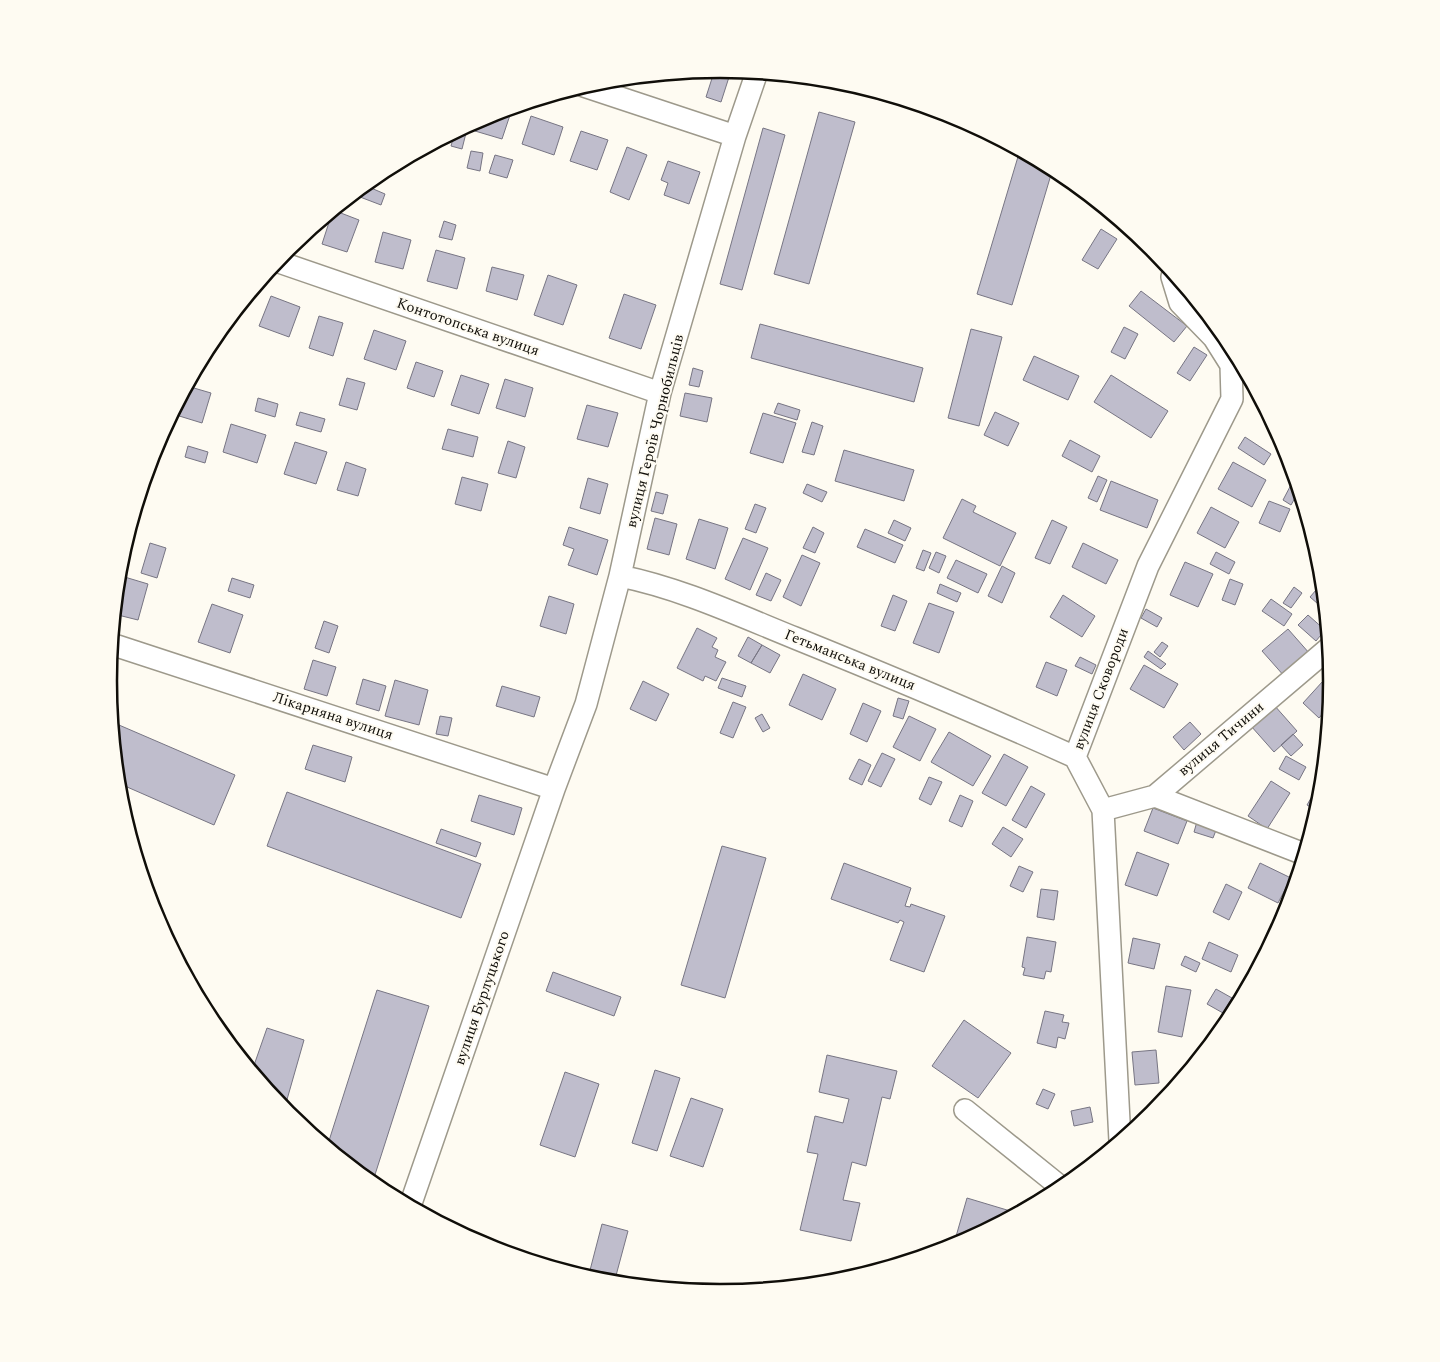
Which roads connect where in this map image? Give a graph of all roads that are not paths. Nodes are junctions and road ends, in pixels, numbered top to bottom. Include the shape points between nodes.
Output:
1 (755, 79) edge
2 (597, 90) edge
3 (735, 136) junction
4 (284, 264) edge
5 (1174, 283) edge
6 (660, 393) junction
7 (620, 576) junction
8 (118, 646) edge
9 (1323, 653) edge
10 (1075, 757) junction
11 (554, 789) junction
12 (1155, 796) junction
13 (1102, 810) junction
14 (1298, 852) edge
15 (965, 1110) dead end
16 (1120, 1134) edge
17 (1055, 1183) edge
18 (412, 1200) edge

1 - 3 street, вулиця Героїв Чорнобильців
2 - 3 street
3 - 6 street, вулиця Героїв Чорнобильців
4 - 6 street, Контотопська вулиця
5 - 10 street, вулиця Сковороди via 1180,303 1214,338 1231,365 1232,399 1148,566
6 - 7 street, вулиця Героїв Чорнобильців
7 - 10 street, Гетьманська вулиця via 649,582 704,601 944,698
7 - 11 street, вулиця Героїв Чорнобильців via 586,704
8 - 11 street, Лікарняна вулиця
9 - 12 street, вулиця Тичини
10 - 13 street, вулиця Сковороди
11 - 18 street, вулиця Бурлуцького
12 - 13 street, вулиця Тичини
12 - 14 street
13 - 16 street, вулиця Сковороди
15 - 17 street

